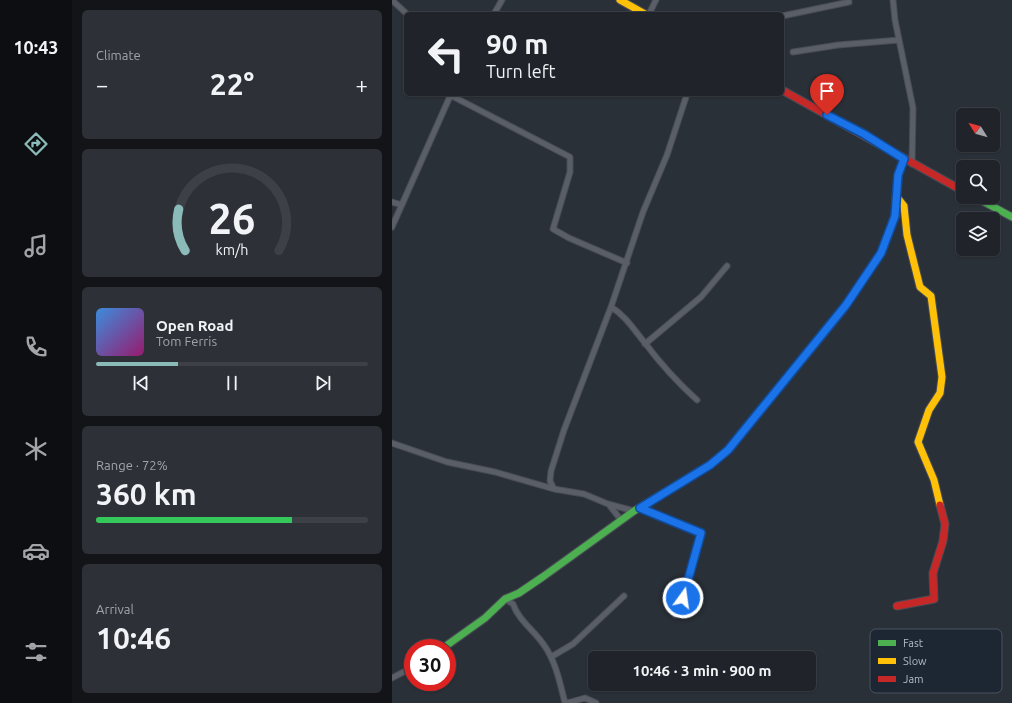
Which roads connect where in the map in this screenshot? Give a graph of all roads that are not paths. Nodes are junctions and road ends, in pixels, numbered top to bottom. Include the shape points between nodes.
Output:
1 (502, 0) edge
2 (620, 0) edge
3 (656, 0) edge
4 (893, 0) edge
5 (394, 2) edge
6 (849, 2) dead end
7 (405, 12) edge
8 (495, 12) edge
9 (642, 12) edge
10 (650, 12) edge
11 (784, 16) edge
12 (899, 40) junction
13 (793, 52) dead end
14 (784, 91) edge
15 (451, 96) edge
16 (453, 96) edge
17 (686, 96) edge
18 (904, 159) junction
19 (912, 164) junction
20 (956, 187) edge
21 (896, 196) junction
22 (392, 202) edge
23 (402, 204) junction
24 (988, 204) edge
25 (1012, 217) edge
26 (392, 227) edge
27 (627, 263) junction
28 (727, 266) dead end
29 (611, 307) junction
30 (645, 344) junction
31 (697, 400) dead end
32 (392, 443) edge
33 (554, 489) junction
34 (608, 504) junction
35 (637, 509) junction
36 (621, 520) junction
37 (519, 593) junction
38 (624, 596) dead end
39 (505, 600) junction
40 (513, 604) junction
41 (897, 606) dead end
42 (675, 616) dead end
43 (456, 639) edge
44 (551, 657) junction
45 (404, 672) edge
46 (392, 678) edge
47 (566, 703) edge
48 (596, 703) edge

1 - 8 street
2 - 9 street
3 - 10 street
4 - 12 street
5 - 7 street
6 - 11 street
12 - 13 street
12 - 19 street via 914,108
14 - 18 street via 864,134
15 - 23 street
16 - 27 street via 570,157 570,172 553,229
17 - 27 street via 667,155 643,212
18 - 19 street
18 - 21 street via 898,175
19 - 20 street
21 - 35 street via 895,216 881,253 846,305 749,425 728,450 710,465
21 - 41 street via 904,206 907,235 920,287 931,296 940,355 940,393 929,410 918,442 934,480 945,524 943,541 933,573 934,599
22 - 23 street
23 - 26 street
24 - 25 street
27 - 29 street
28 - 30 street via 701,297
29 - 30 street via 631,325
29 - 33 street via 553,464 550,482
30 - 31 street
32 - 33 street via 447,462 495,472
33 - 34 street via 584,494
34 - 35 street
34 - 36 street
35 - 36 street
35 - 42 street via 701,533 683,598
36 - 37 street
37 - 39 street
37 - 40 street
38 - 44 street via 573,644
39 - 40 street
39 - 43 street
40 - 44 street via 516,615 543,643
44 - 47 street
45 - 46 street
47 - 48 street via 585,698

